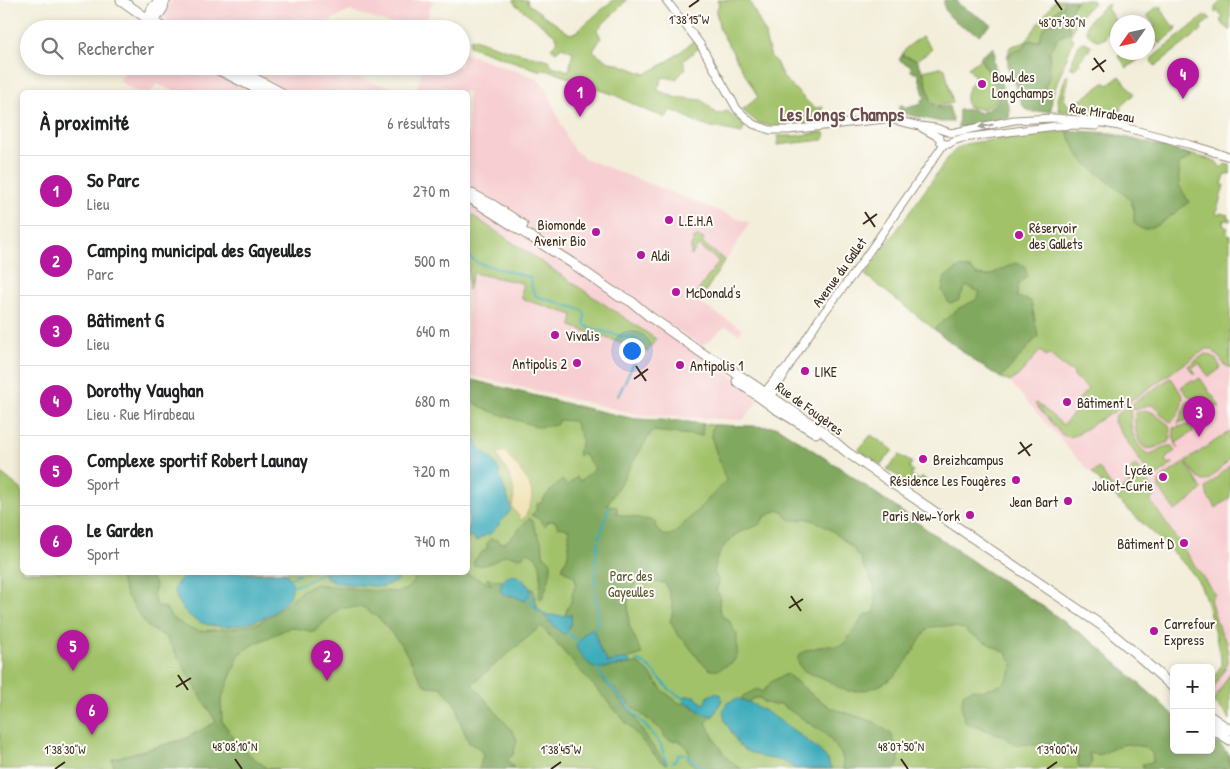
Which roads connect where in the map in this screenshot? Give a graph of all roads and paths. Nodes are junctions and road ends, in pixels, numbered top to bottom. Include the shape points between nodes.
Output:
1 (121, 0) edge
2 (666, 0) edge
3 (165, 1) edge
4 (132, 8) junction
5 (153, 8) junction
6 (146, 20) edge
7 (150, 20) edge
8 (153, 20) edge
9 (229, 75) edge
10 (248, 75) edge
11 (259, 90) edge
12 (276, 90) edge
13 (1054, 118) junction
14 (920, 126) junction
15 (1055, 126) junction
16 (948, 132) junction
17 (942, 141) junction
18 (952, 141) junction
19 (1218, 153) junction
20 (1230, 157) edge
21 (470, 192) edge
22 (470, 198) edge
23 (572, 263) junction
24 (767, 397) junction
25 (1170, 685) edge
26 (1215, 720) edge
27 (1230, 730) edge
28 (1215, 731) edge
29 (1230, 740) edge

1 - 4 main road
2 - 14 street via 700,44 737,108 753,124 777,131 877,120
3 - 5 main road
3 - 8 main road
4 - 5 main road
4 - 6 main road
5 - 7 main road
9 - 11 main road
10 - 12 main road
13 - 15 street
13 -> 16 street, Rue Mirabeau via 1014,120
13 - 19 street, Rue Mirabeau via 1119,126
14 - 16 street
14 - 17 street
15 - 18 street, Rue Mirabeau
15 - 19 street, Rue Mirabeau via 1105,127
16 - 17 street via 941,133
16 - 18 street via 953,136
17 - 18 street via 949,144
17 - 24 street, Avenue du Gallet via 855,272 789,366 779,374
19 - 20 street, Rue Mirabeau
21 - 23 main road via 518,222
22 - 23 main road
23 - 24 main road, Rue de Fougères via 709,357 742,385
24 - 25 main road, Rue de Fougères via 1104,628
26 - 27 main road
28 - 29 main road

